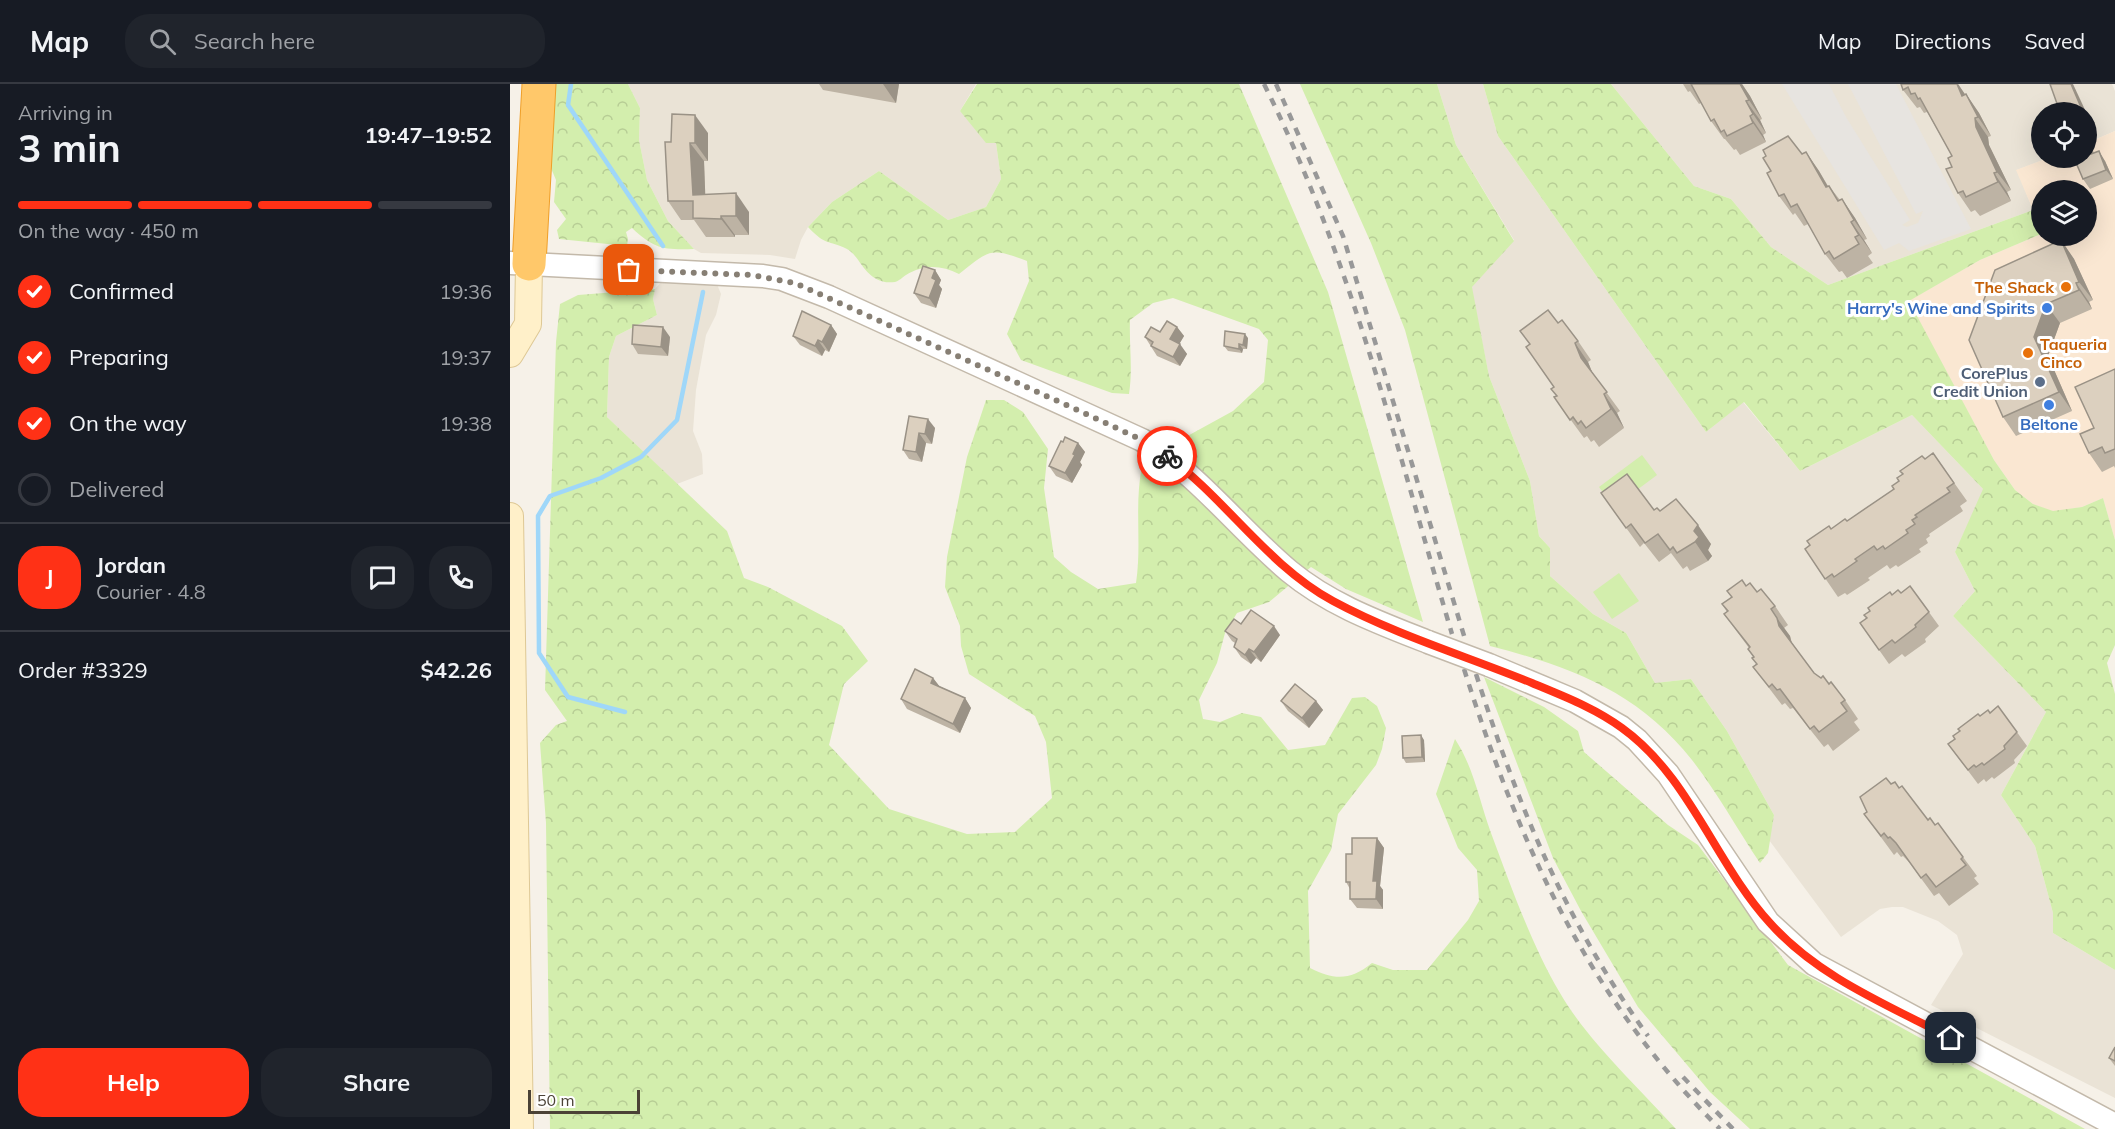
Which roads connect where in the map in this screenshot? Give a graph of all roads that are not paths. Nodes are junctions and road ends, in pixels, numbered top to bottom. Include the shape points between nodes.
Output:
1 (539, 84) edge
2 (519, 264) edge
3 (510, 354) edge
4 (510, 516) edge
5 (2115, 1125) edge
6 (520, 1129) edge

1 - 2 highway
2 - 3 main road via 528,324
2 - 5 street, bridge via 782,279 1142,440 1185,470 1299,579 1335,602 1575,701 1621,727 1668,774 1768,922 1814,964
4 - 6 main road

